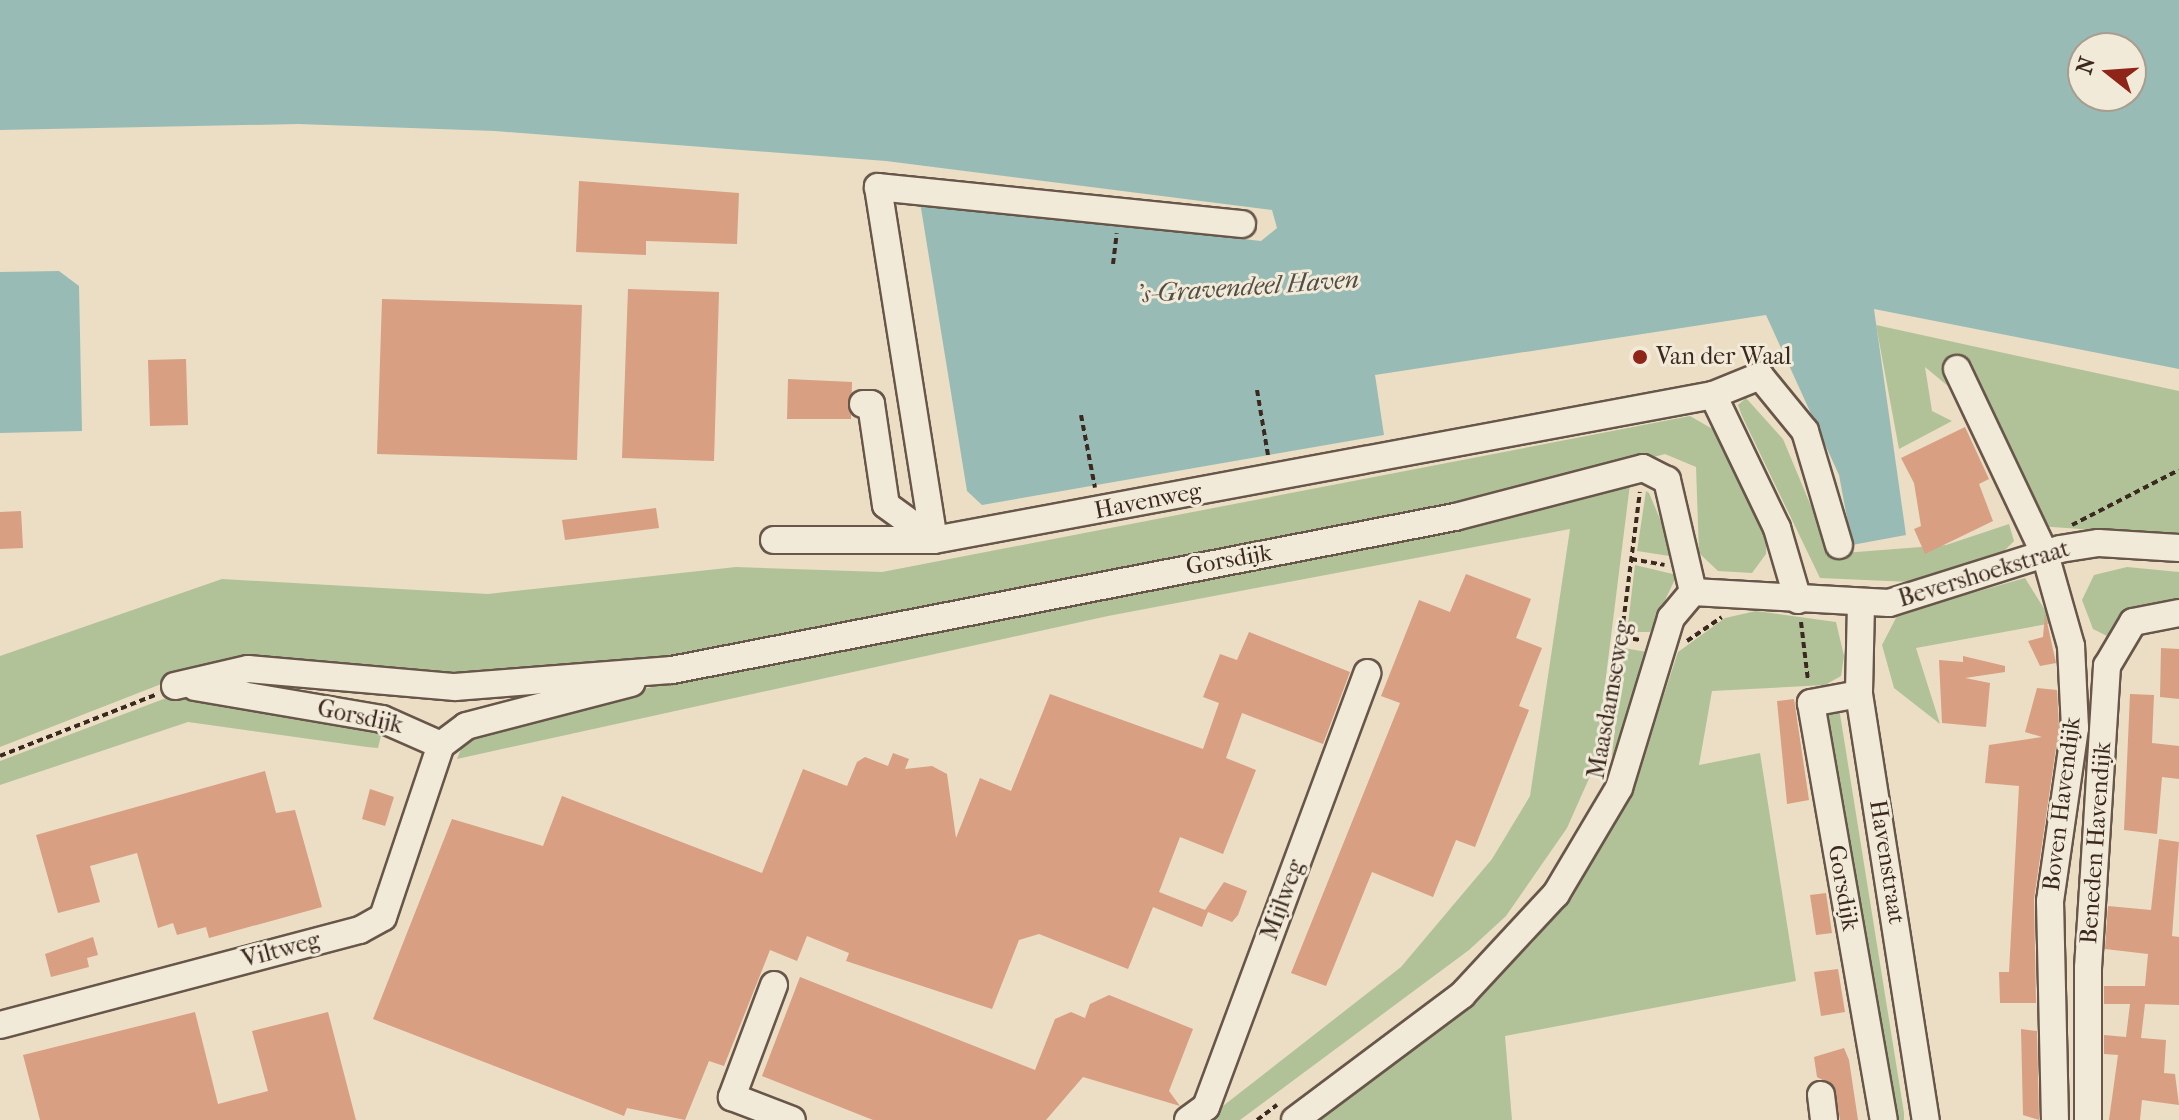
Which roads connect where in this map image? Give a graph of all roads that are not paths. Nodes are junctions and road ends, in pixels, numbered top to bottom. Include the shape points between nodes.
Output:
1 (1242, 224) dead end
2 (1957, 369) dead end
3 (1713, 395) junction
4 (863, 404) dead end
5 (774, 540) dead end
6 (934, 540) junction
7 (1839, 545) dead end
8 (2179, 548) edge
9 (2052, 551) junction
10 (1691, 581) junction
11 (1798, 600) junction
12 (1861, 604) junction
13 (2179, 613) edge
14 (672, 670) junction
15 (1367, 673) dead end
16 (1859, 694) junction
17 (441, 745) junction
18 (774, 985) dead end
19 (0, 1025) edge
20 (1288, 1111) edge
21 (792, 1120) edge
22 (1188, 1120) edge
23 (1884, 1120) edge
24 (1926, 1120) edge
25 (2055, 1120) edge
26 (2088, 1120) edge

1 - 6 street via 878,187
2 - 9 street, Boven Havendijk
3 - 6 street, Havenweg
3 - 7 street, Havenweg via 1760,376 1805,431
3 - 11 street via 1777,528
4 - 6 street via 871,404 886,505
5 - 6 street, Havenweg
8 - 9 street, Bevershoekstraat via 2113,542
9 - 12 street, Bevershoekstraat via 1921,597
9 - 25 street, Boven Havendijk via 2071,646 2075,728 2050,901
10 - 11 street, Bevershoekstraat
10 - 14 street, Gorsdijk via 1667,480 1643,468 1455,517
10 - 20 street, Maasdamseweg via 1663,643 1619,788 1556,894 1462,995
11 - 12 street, Bevershoekstraat
12 - 16 street, Havenstraat
13 - 26 street, Beneden Havendijk via 2133,622 2107,666 2088,968
14 - 17 street, Gorsdijk via 466,726
14 - 17 street, Gorsdijk via 455,687 248,669 175,686 382,719
15 - 22 street, Mijlweg via 1206,1107
16 - 23 street, Gorsdijk via 1811,703
16 - 24 street, Havenstraat
17 - 19 street, Viltweg via 383,917 360,930
18 - 21 street via 732,1097

